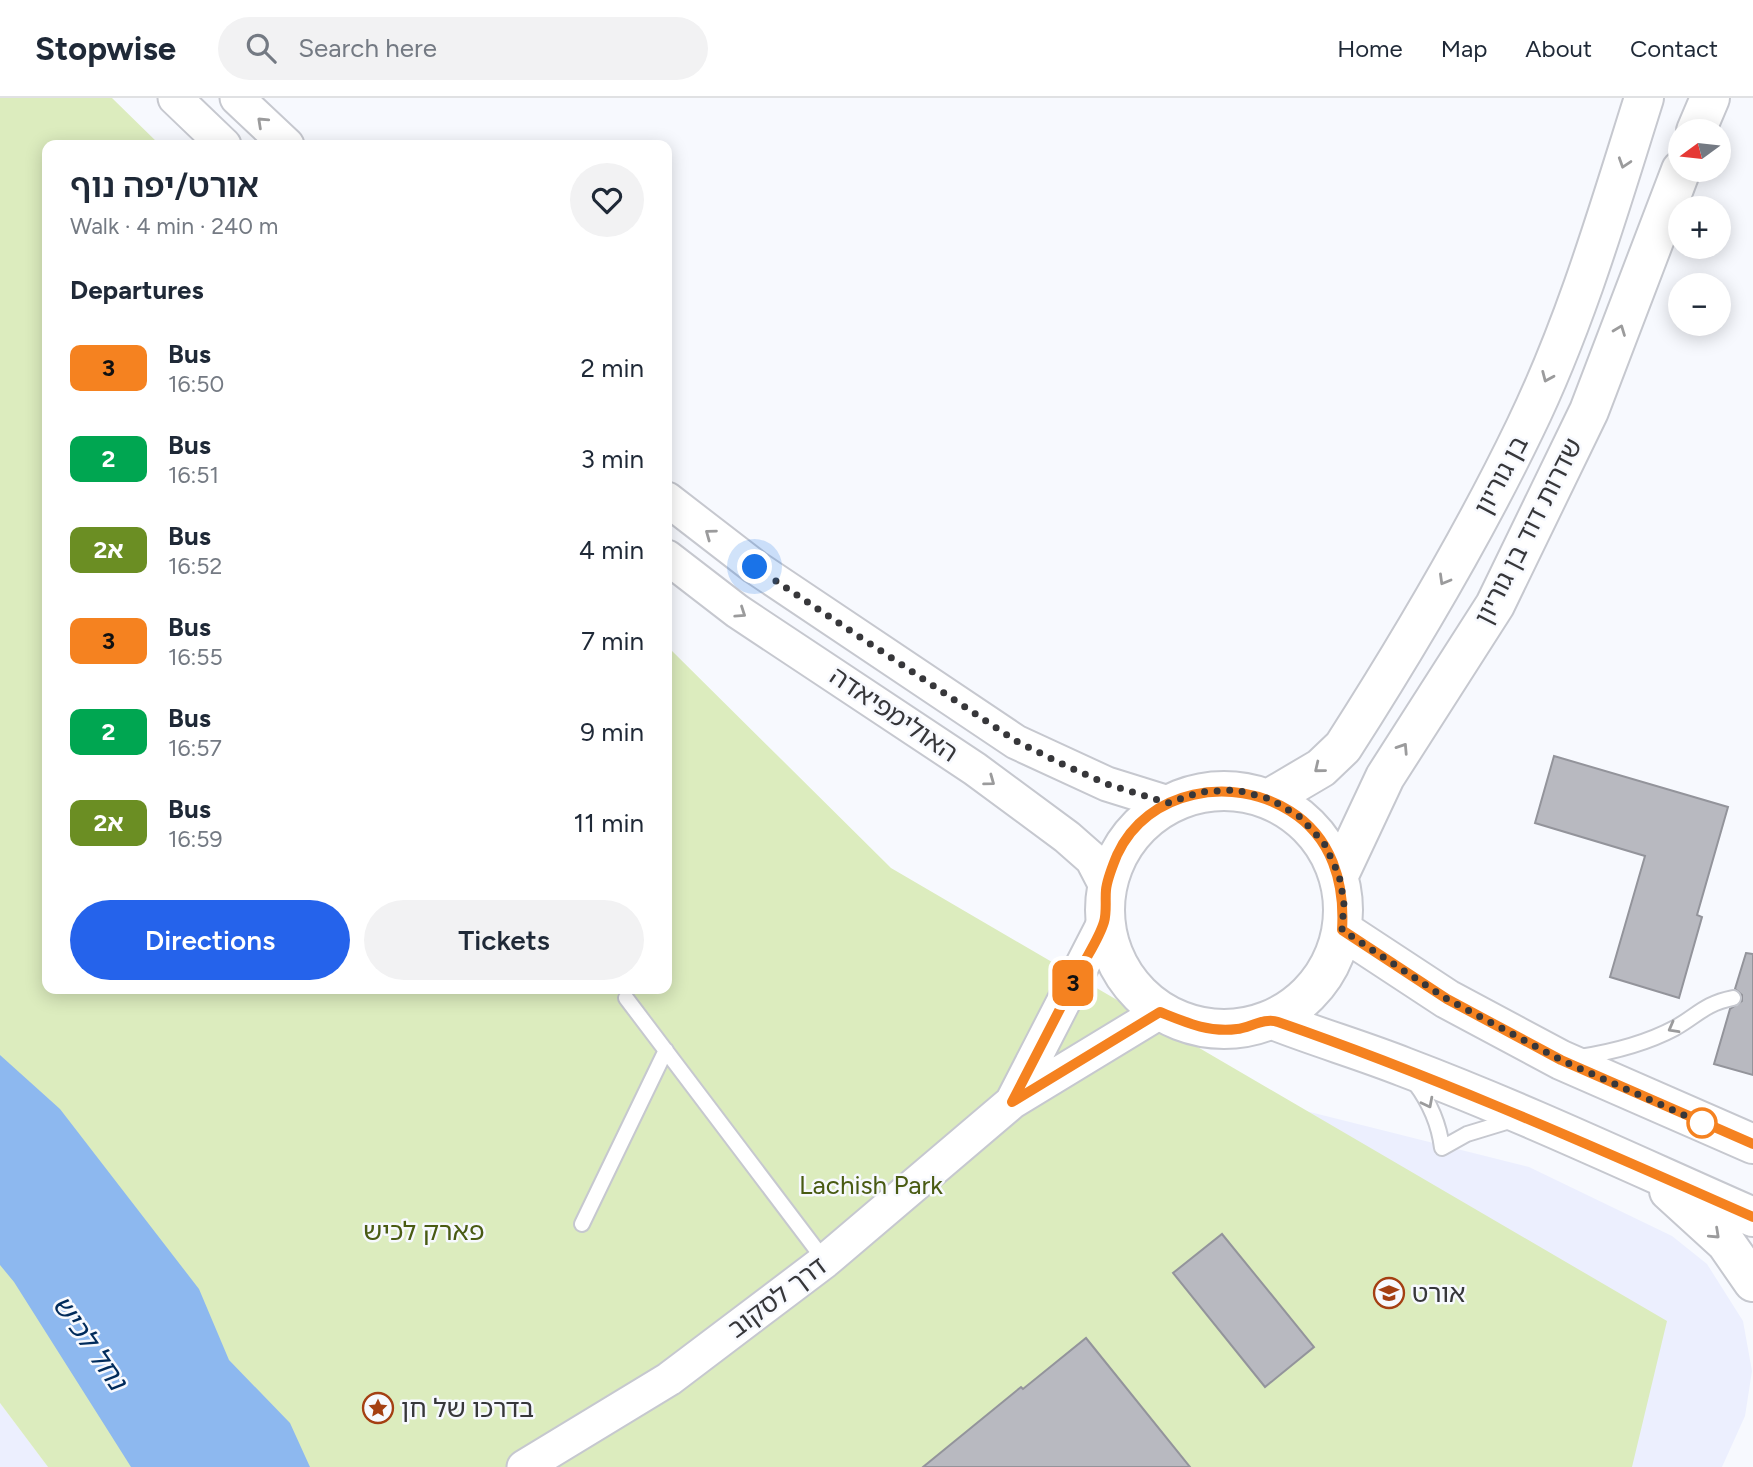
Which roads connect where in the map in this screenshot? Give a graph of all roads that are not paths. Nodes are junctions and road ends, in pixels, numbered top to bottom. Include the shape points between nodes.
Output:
1 (175, 98) edge
2 (237, 98) edge
3 (1644, 98) edge
4 (1710, 98) edge
5 (1701, 119) edge
6 (218, 140) edge
7 (282, 140) edge
8 (1676, 182) edge
9 (672, 503) edge
10 (672, 561) edge
11 (1270, 799) junction
12 (1168, 803) junction
13 (1339, 875) junction
14 (1105, 904) junction
15 (1342, 930) junction
16 (626, 998) dead end
17 (1733, 998) dead end
18 (1160, 1012) junction
19 (1273, 1020) junction
20 (666, 1050) junction
21 (1561, 1060) junction
22 (1401, 1065) junction
23 (1012, 1102) junction
24 (1527, 1116) junction
25 (1753, 1144) edge
26 (1647, 1171) junction
27 (1753, 1217) edge
28 (582, 1224) dead end
29 (825, 1261) junction
30 (1753, 1282) edge
31 (527, 1465) edge

1 - 6 street
7 -> 2 street
3 -> 11 main road, בן גוריון via 1573,315 1526,427 1460,553 1343,747 1321,768
4 - 5 main road
13 -> 8 main road, שדרות דוד בן גוריון via 1385,777 1501,593 1589,411
12 -> 9 street, האולימפיאדה via 1107,784 1016,741 755,567
10 -> 14 street, האולימפיאדה via 737,611 975,769 1067,837 1092,859
11 - 12 main road via 1236,790 1201,792
11 - 13 main road via 1308,825 1324,843
12 - 14 main road via 1139,824 1118,853
13 - 15 main road via 1344,902
14 - 18 main road via 1114,957 1133,988
14 - 23 street, דרך לסקוב
15 - 19 main road via 1330,967 1306,998
15 - 21 main road via 1447,999
16 - 20 lane
17 -> 21 lane via 1710,1003 1676,1027 1631,1046
18 - 19 main road via 1196,1027 1236,1030
18 - 23 street, דרך לסקוב
19 - 22 main road
20 - 28 lane
20 - 29 lane
21 - 25 main road
22 - 24 main road
22 -> 24 lane via 1428,1100 1443,1147 1466,1134
23 - 29 street, דרך לסקוב
24 - 26 main road
26 - 27 main road
26 -> 30 main road via 1726,1244
29 - 31 street, דרך לסקוב via 669,1379

